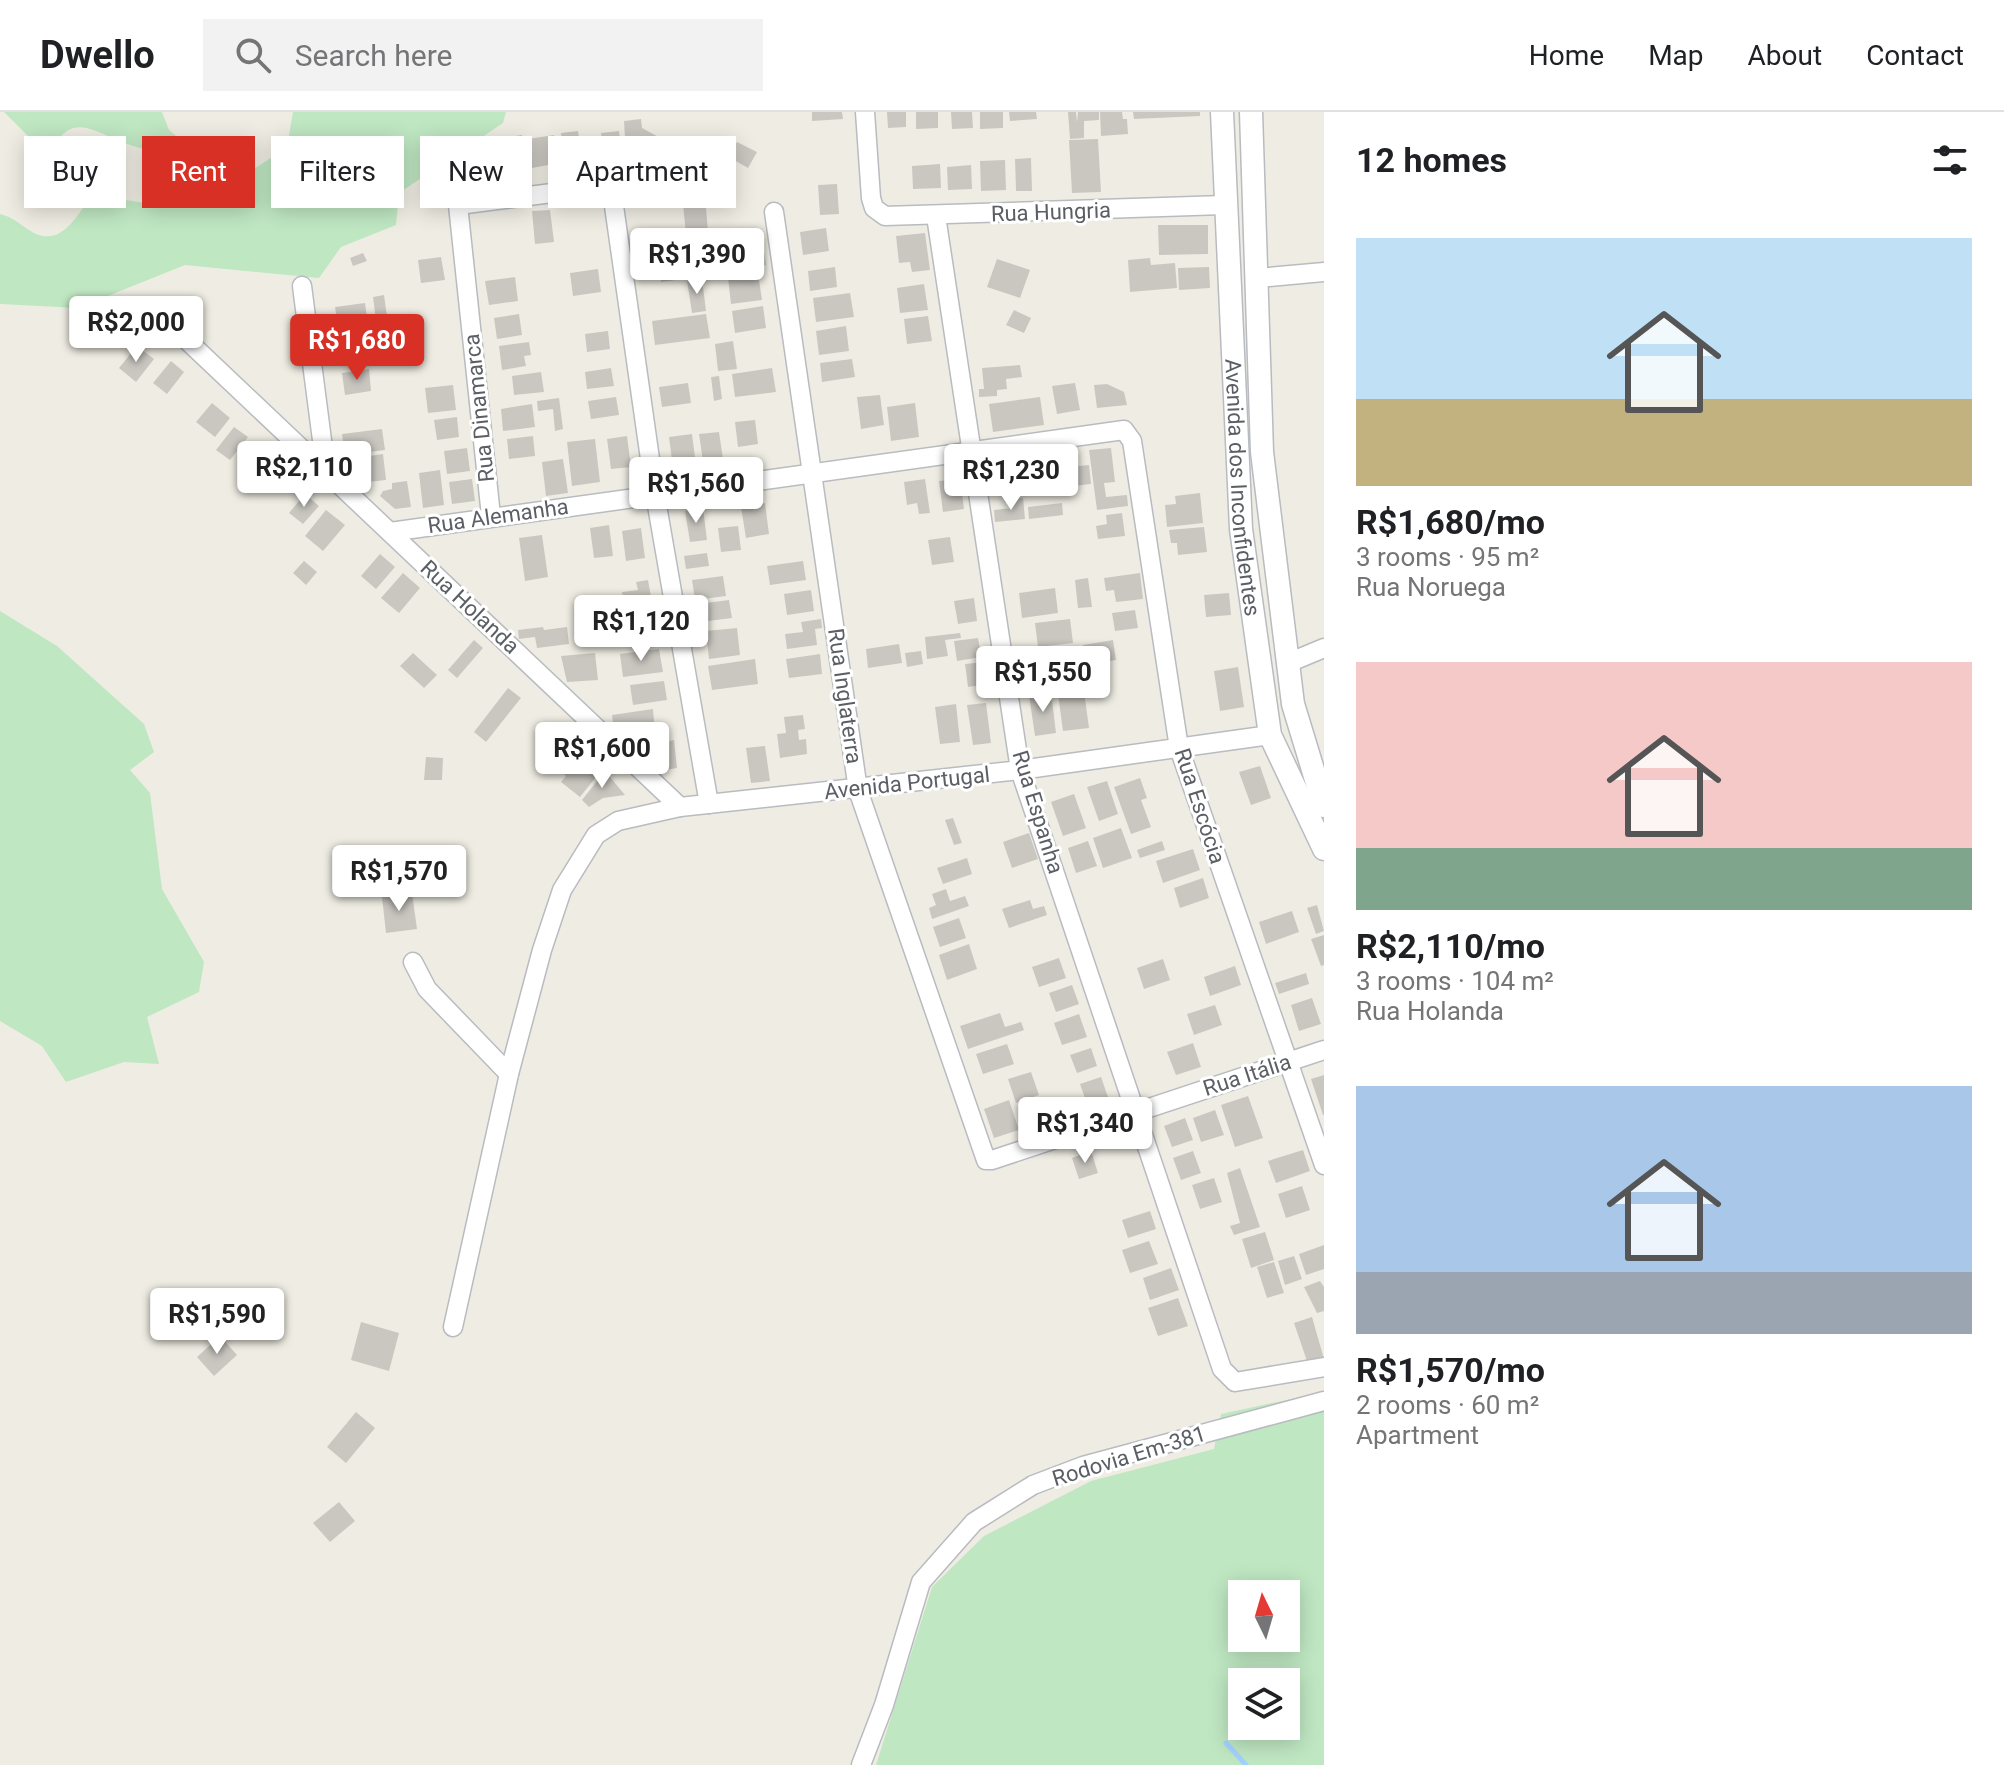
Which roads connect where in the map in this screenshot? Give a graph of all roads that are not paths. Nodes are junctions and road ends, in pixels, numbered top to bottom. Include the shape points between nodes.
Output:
1 (865, 112) edge
2 (1222, 112) edge
3 (1251, 112) edge
4 (548, 193) edge
5 (1224, 205) junction
6 (614, 208) edge
7 (774, 212) dead end
8 (936, 216) junction
9 (1324, 272) edge
10 (1258, 278) junction
11 (302, 286) dead end
12 (155, 310) dead end
13 (1128, 434) joint
14 (972, 450) junction
15 (326, 471) junction
16 (812, 472) junction
17 (655, 494) junction
18 (491, 516) junction
19 (390, 532) junction
20 (1324, 648) edge
21 (1288, 663) junction
22 (1270, 735) junction
23 (1179, 748) junction
24 (1020, 770) junction
25 (858, 790) junction
26 (709, 804) junction
27 (1324, 806) edge
28 (680, 807) junction
29 (1324, 849) edge
30 (413, 962) dead end
31 (1324, 1050) edge
32 (1288, 1061) junction
33 (509, 1074) junction
34 (1138, 1111) junction
35 (988, 1161) joint
36 (1324, 1165) edge
37 (453, 1327) dead end
38 (1324, 1367) edge
39 (1324, 1401) edge
40 (861, 1765) edge

1 - 8 street, Rua Hungria via 871,198 878,214
2 - 5 street, Avenida dos Inconfidentes
3 - 10 street, Avenida dos Inconfidentes
4 - 18 street, Rua Dinamarca via 458,205
5 - 8 street, Rua Hungria
5 - 22 street, Avenida dos Inconfidentes via 1241,529
6 - 17 street
7 - 16 street, Rua Inglaterra
8 - 14 street, Rua Espanha
9 - 10 street
10 - 21 street, Avenida dos Inconfidentes via 1262,452
11 - 15 street
12 - 15 street, Rua Holanda
13 - 14 street, Rua Alemanha via 1117,429
13 - 23 street, Rua Escócia
14 - 16 street, Rua Alemanha
14 - 24 street, Rua Espanha
15 - 19 street, Rua Holanda
16 - 17 street, Rua Alemanha
16 - 25 street, Rua Inglaterra
17 - 18 street, Rua Alemanha
17 - 26 street
18 - 19 street, Rua Alemanha
19 - 28 street, Rua Holanda
20 - 21 street
21 - 27 street, Avenida dos Inconfidentes via 1302,742
22 - 23 street, Avenida Portugal
22 - 29 street, Avenida dos Inconfidentes
23 - 24 street, Avenida Portugal
23 - 32 street, Rua Escócia
24 - 25 street, Avenida Portugal
24 - 34 street, Rua Espanha
25 - 26 street, Avenida Portugal
25 - 35 street, Rua Inglaterra
26 - 28 street, Avenida Portugal
28 - 33 street, Avenida Portugal via 618,821 596,835 562,890
30 - 33 street via 427,989
31 - 32 street, Rua Itália
32 - 34 street, Rua Itália
32 - 36 street, Rua Escócia
33 - 37 street
34 - 35 street, Rua Itália
34 - 38 street, Rua Espanha via 1222,1369 1235,1382
39 - 40 street, Rodovia Em-381 via 1083,1466 1033,1485 974,1522 921,1582

